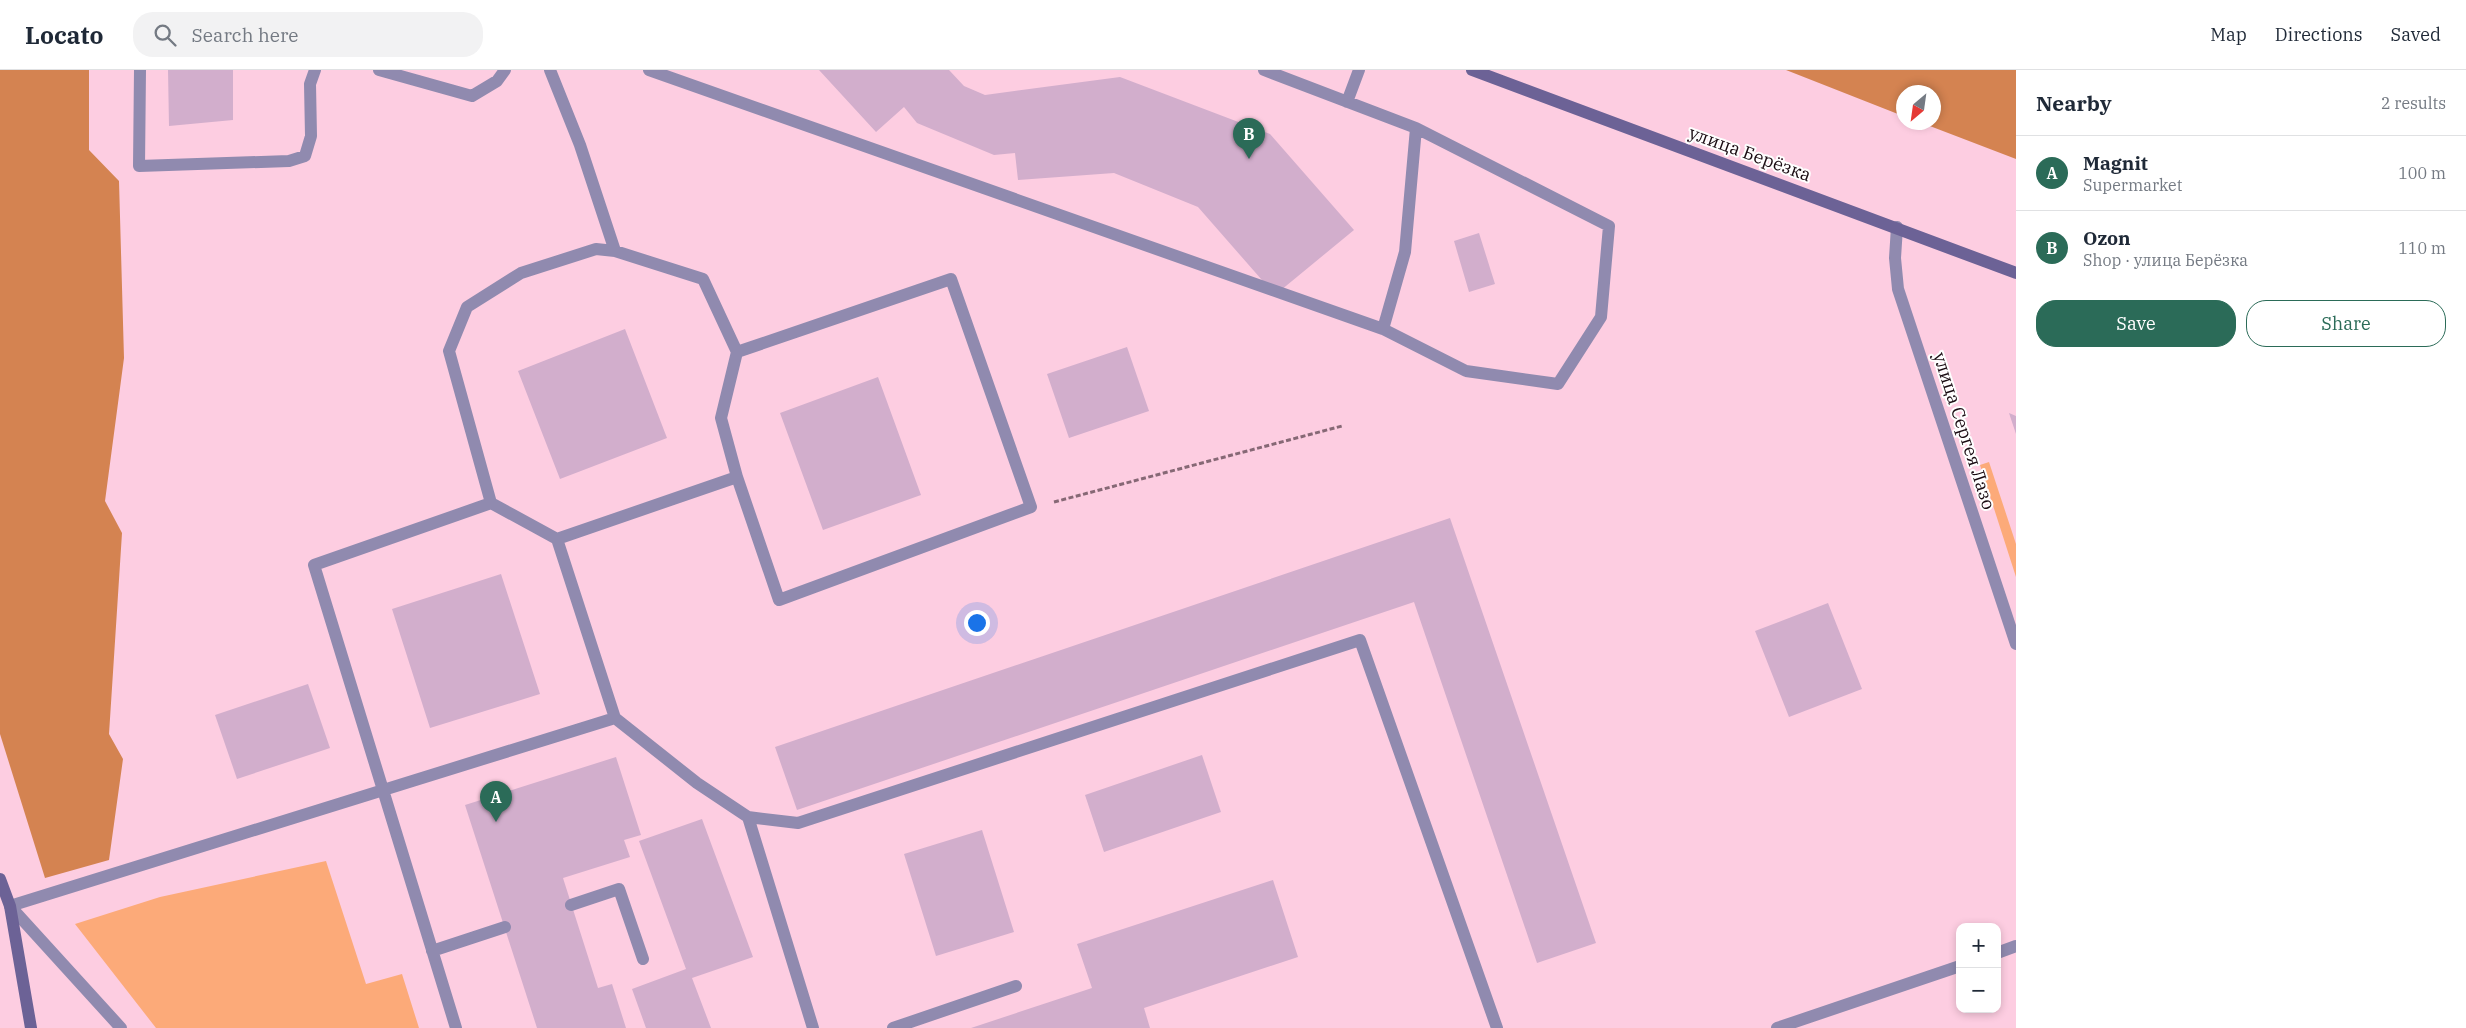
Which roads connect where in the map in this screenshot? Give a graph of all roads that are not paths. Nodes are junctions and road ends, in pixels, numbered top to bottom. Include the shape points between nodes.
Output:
1 (140, 70) edge
2 (316, 70) edge
3 (379, 70) edge
4 (505, 70) edge
5 (550, 70) edge
6 (649, 70) edge
7 (1264, 70) edge
8 (1359, 70) edge
9 (1472, 70) edge
10 (1347, 102) junction
11 (1416, 128) junction
12 (1897, 226) junction
13 (615, 251) junction
14 (2016, 273) edge
15 (1383, 329) junction
16 (737, 352) junction
17 (737, 477) junction
18 (491, 503) junction
19 (557, 539) junction
20 (2016, 644) edge
21 (615, 718) junction
22 (382, 790) junction
23 (748, 817) junction
24 (0, 878) edge
25 (571, 905) dead end
26 (10, 906) junction
27 (504, 927) dead end
28 (2016, 946) edge
29 (432, 951) junction
30 (2001, 952) edge
31 (643, 959) dead end
32 (1956, 967) edge
33 (1016, 986) dead end
34 (30, 1028) edge
35 (121, 1028) edge
36 (456, 1028) edge
37 (813, 1028) edge
38 (893, 1028) edge
39 (1497, 1028) edge
40 (1777, 1028) edge

1 - 2 street via 140,166 289,161 304,156 311,136 310,84
3 - 4 street via 472,96 497,82
5 - 13 street via 580,145
6 - 15 street
7 - 10 street
8 - 10 street
9 - 12 main road, улица Берёзка
10 - 11 street
11 - 15 street via 1405,252
11 - 15 street via 1610,226 1601,317 1558,384 1466,371
12 - 14 main road, улица Берёзка
12 - 20 street, улица Сергея Лазо via 1895,258 1898,289
13 - 16 street via 703,279
13 - 18 street via 596,249 520,273 467,307 449,351
16 - 17 street via 721,418
16 - 17 street via 950,279 1031,507 779,600
17 - 19 street
18 - 19 street
18 - 22 street via 314,565
19 - 21 street
21 - 22 street
21 - 23 street via 698,783
22 - 26 street
22 - 29 street
23 - 37 street
23 - 39 street via 798,823 1360,640
24 - 26 main road
25 - 31 street via 619,889
26 - 34 main road
26 - 35 street
27 - 29 street
28 - 30 street
29 - 36 street
32 - 40 street
33 - 38 street

